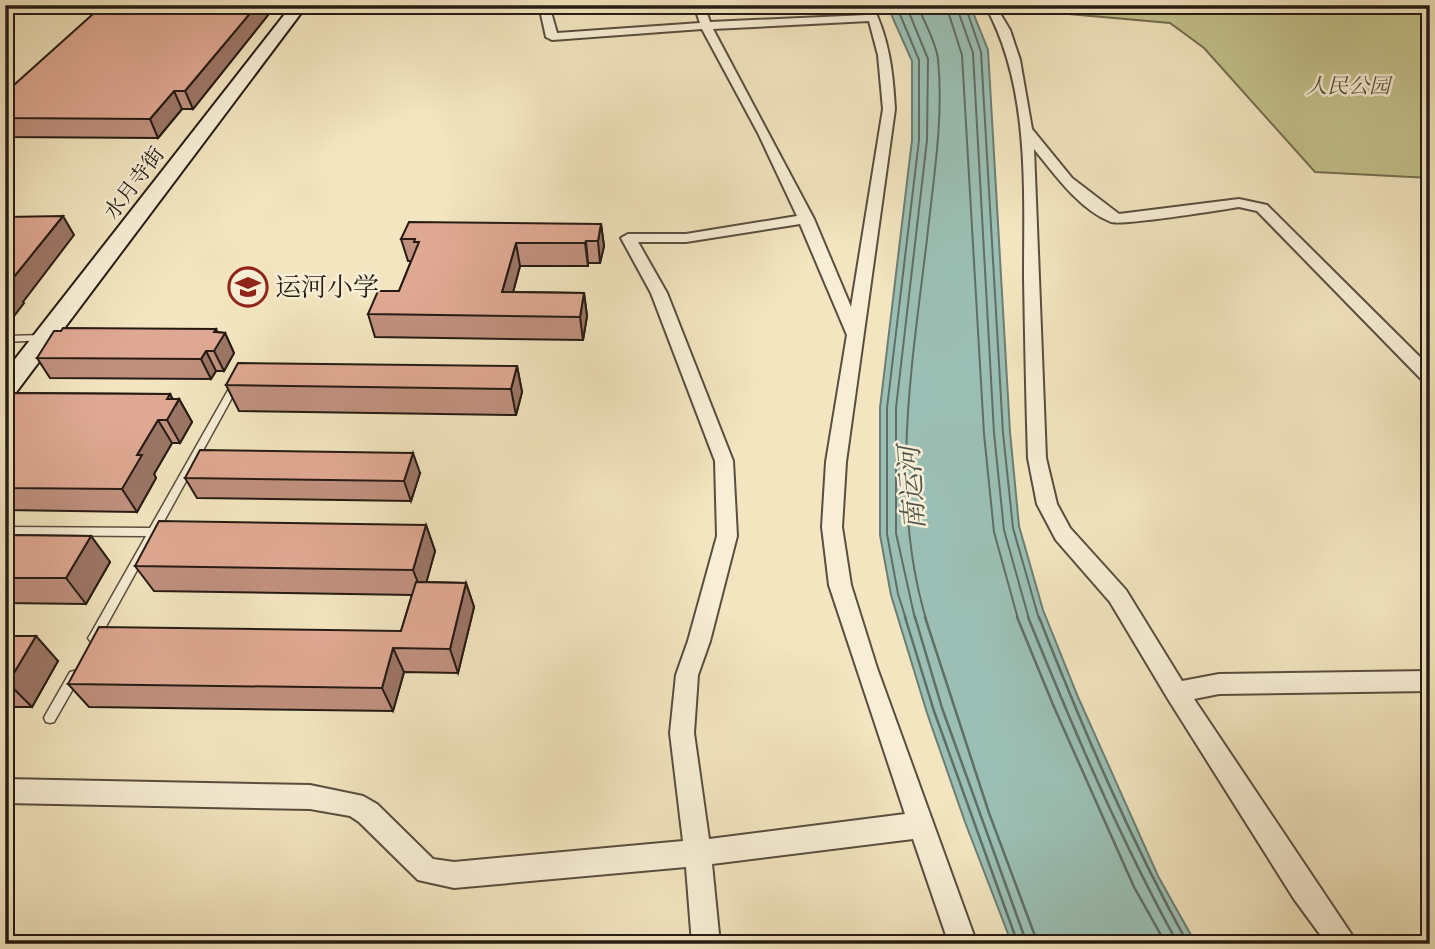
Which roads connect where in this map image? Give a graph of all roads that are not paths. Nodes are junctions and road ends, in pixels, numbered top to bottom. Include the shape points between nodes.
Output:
1 (300, 5) edge
2 (544, 5) edge
3 (699, 5) edge
4 (997, 10) edge
5 (870, 12) edge
6 (705, 26) junction
7 (1026, 128) junction
8 (807, 219) junction
9 (854, 334) junction
10 (44, 338) junction
11 (5, 339) edge
12 (1430, 378) edge
13 (235, 386) edge
14 (5, 389) edge
15 (5, 531) edge
16 (153, 532) junction
17 (89, 648) edge
18 (82, 660) edge
19 (1430, 681) edge
20 (1176, 692) junction
21 (50, 718) dead end
22 (5, 791) edge
23 (921, 825) junction
24 (698, 853) junction
25 (706, 944) edge
26 (963, 944) edge
27 (1344, 944) edge

1 - 10 street, 水月寺街
2 - 6 street via 552,37
3 - 6 street
4 - 7 street via 1007,31
5 - 6 street
5 - 9 street via 887,58 889,108
6 - 8 street
7 - 12 street via 1067,181 1116,219 1239,203 1262,208
7 - 20 street via 1037,458 1047,504 1063,534 1118,596
8 - 9 street
8 - 24 street via 686,238 628,238 659,293 724,461 727,536 687,675 682,733
9 - 23 street via 832,527 840,585
10 - 11 lane
10 - 14 street, 水月寺街
13 - 16 lane
15 - 16 lane
16 - 17 lane
18 - 21 lane
19 - 20 street via 1219,684
20 - 27 street
22 - 24 street via 310,797 354,805 427,871 454,875
23 - 24 street
23 - 26 street
24 - 25 street

